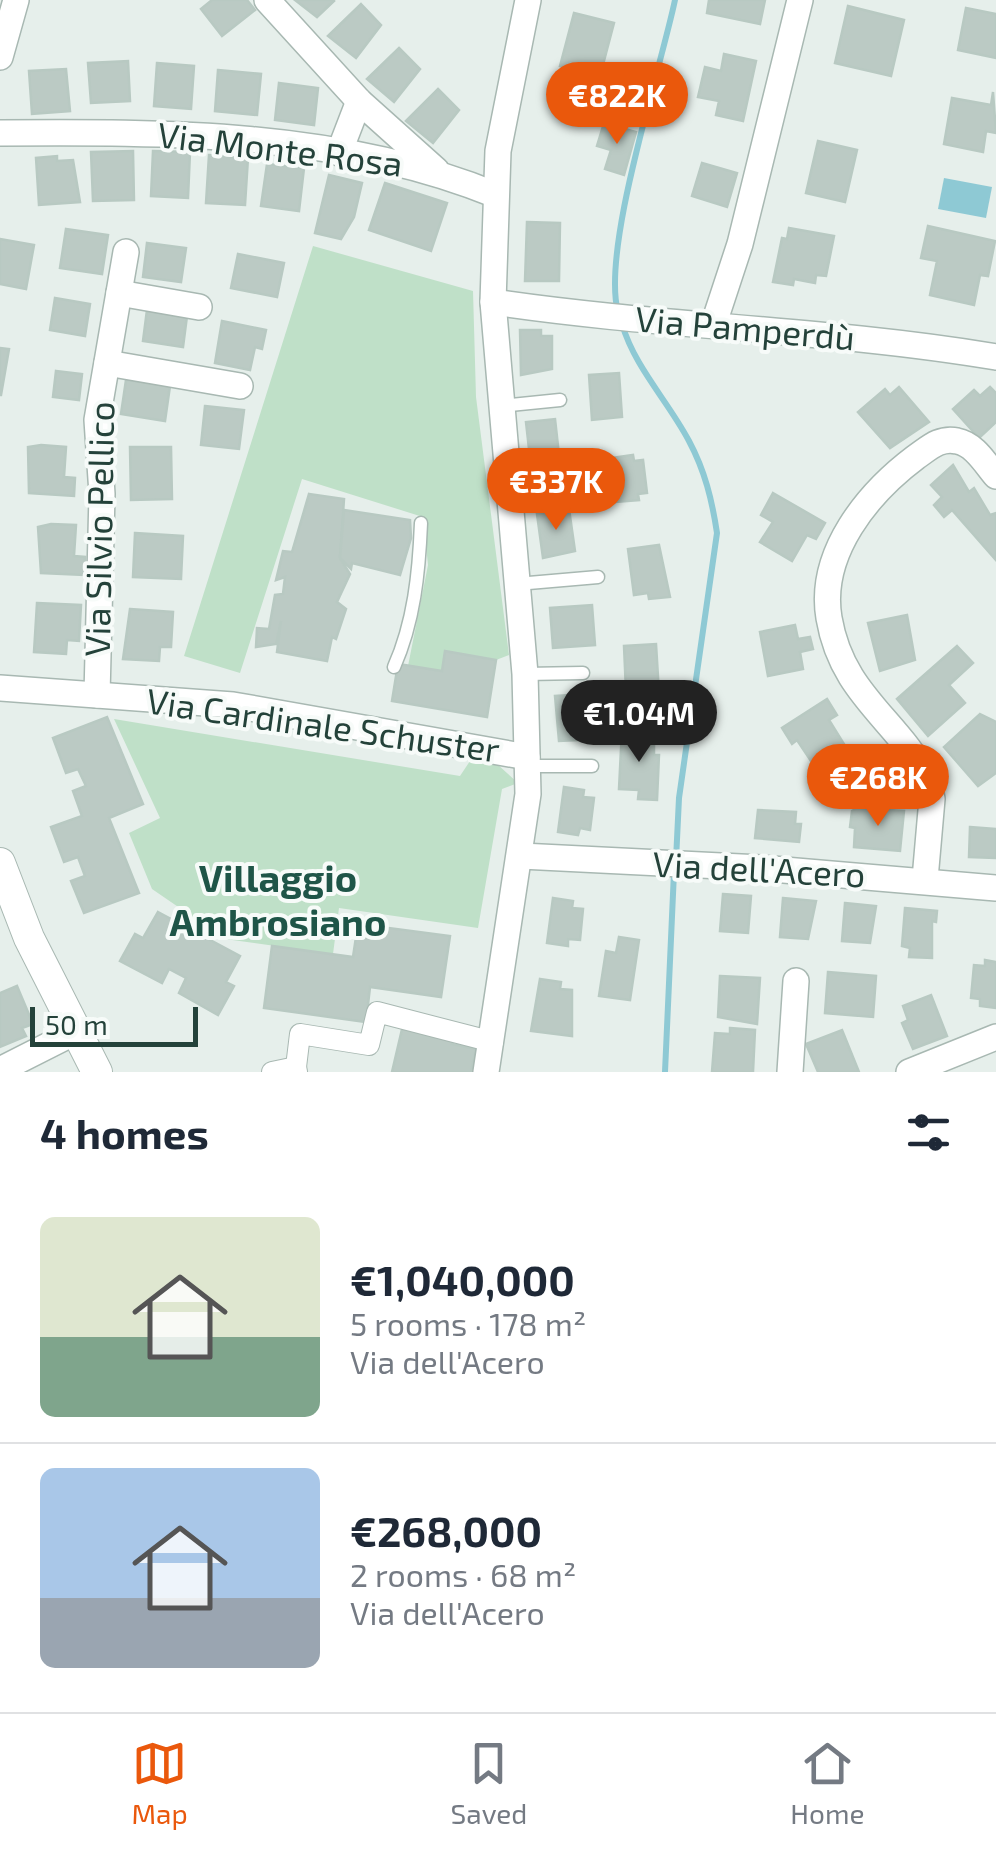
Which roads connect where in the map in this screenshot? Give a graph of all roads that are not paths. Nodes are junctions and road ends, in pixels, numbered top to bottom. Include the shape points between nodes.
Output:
1 (16, 0) edge
2 (266, 0) edge
3 (528, 0) edge
4 (800, 0) edge
5 (0, 57) edge
6 (359, 101) junction
7 (0, 134) edge
8 (339, 153) junction
9 (436, 170) junction
10 (496, 195) junction
11 (126, 252) dead end
12 (119, 293) junction
13 (493, 302) junction
14 (199, 307) dead end
15 (714, 323) junction
16 (996, 356) edge
17 (107, 364) junction
18 (240, 386) dead end
19 (560, 400) dead end
20 (500, 406) junction
21 (996, 476) edge
22 (586, 482) dead end
23 (508, 490) junction
24 (421, 523) dead end
25 (598, 577) dead end
26 (517, 584) junction
27 (394, 668) dead end
28 (584, 673) dead end
29 (525, 674) junction
30 (0, 688) edge
31 (97, 695) junction
32 (527, 761) junction
33 (592, 766) dead end
34 (521, 856) junction
35 (924, 879) junction
36 (3, 882) edge
37 (996, 888) edge
38 (796, 981) dead end
39 (75, 1032) junction
40 (996, 1037) edge
41 (492, 1042) junction
42 (0, 1070) edge
43 (297, 1070) edge
44 (97, 1072) edge
45 (272, 1072) edge
46 (486, 1072) edge
47 (790, 1072) edge
48 (910, 1072) edge

1 - 5 street
2 - 6 street
3 - 10 street via 504,111
4 - 15 street
6 - 8 street
6 - 9 street
7 - 8 street, Via Monte Rosa via 193,132
8 - 9 street, Via Monte Rosa
9 - 10 street, Via Monte Rosa
10 - 13 street
11 - 12 street, Via Silvio Pellico
12 - 14 street
12 - 17 street, Via Silvio Pellico
13 - 15 street, Via Pamperdù via 606,318
13 - 20 street
15 - 16 street, Via Pamperdù
17 - 18 street, Via Silvio Pellico
17 - 31 street, Via Silvio Pellico via 97,420
19 - 20 lane
20 - 23 street
21 - 35 street via 969,446 935,443 864,505 837,556 828,593 831,629 850,677 928,779
22 - 23 lane
23 - 26 street
24 - 27 lane via 406,640
25 - 26 lane
26 - 29 street
28 - 29 lane
29 - 32 street
30 - 31 street, Via Cardinale Schuster
31 - 32 street, Via Cardinale Schuster via 233,706
32 - 33 lane
32 - 34 street
34 - 35 street, Via dell'Acero
34 - 41 street
35 - 37 street, Via dell'Acero
36 - 39 street
38 - 47 street
39 - 42 street
39 - 44 street
40 - 48 street
41 - 43 street via 377,1012 369,1045 300,1034
41 - 46 street
43 - 45 street

